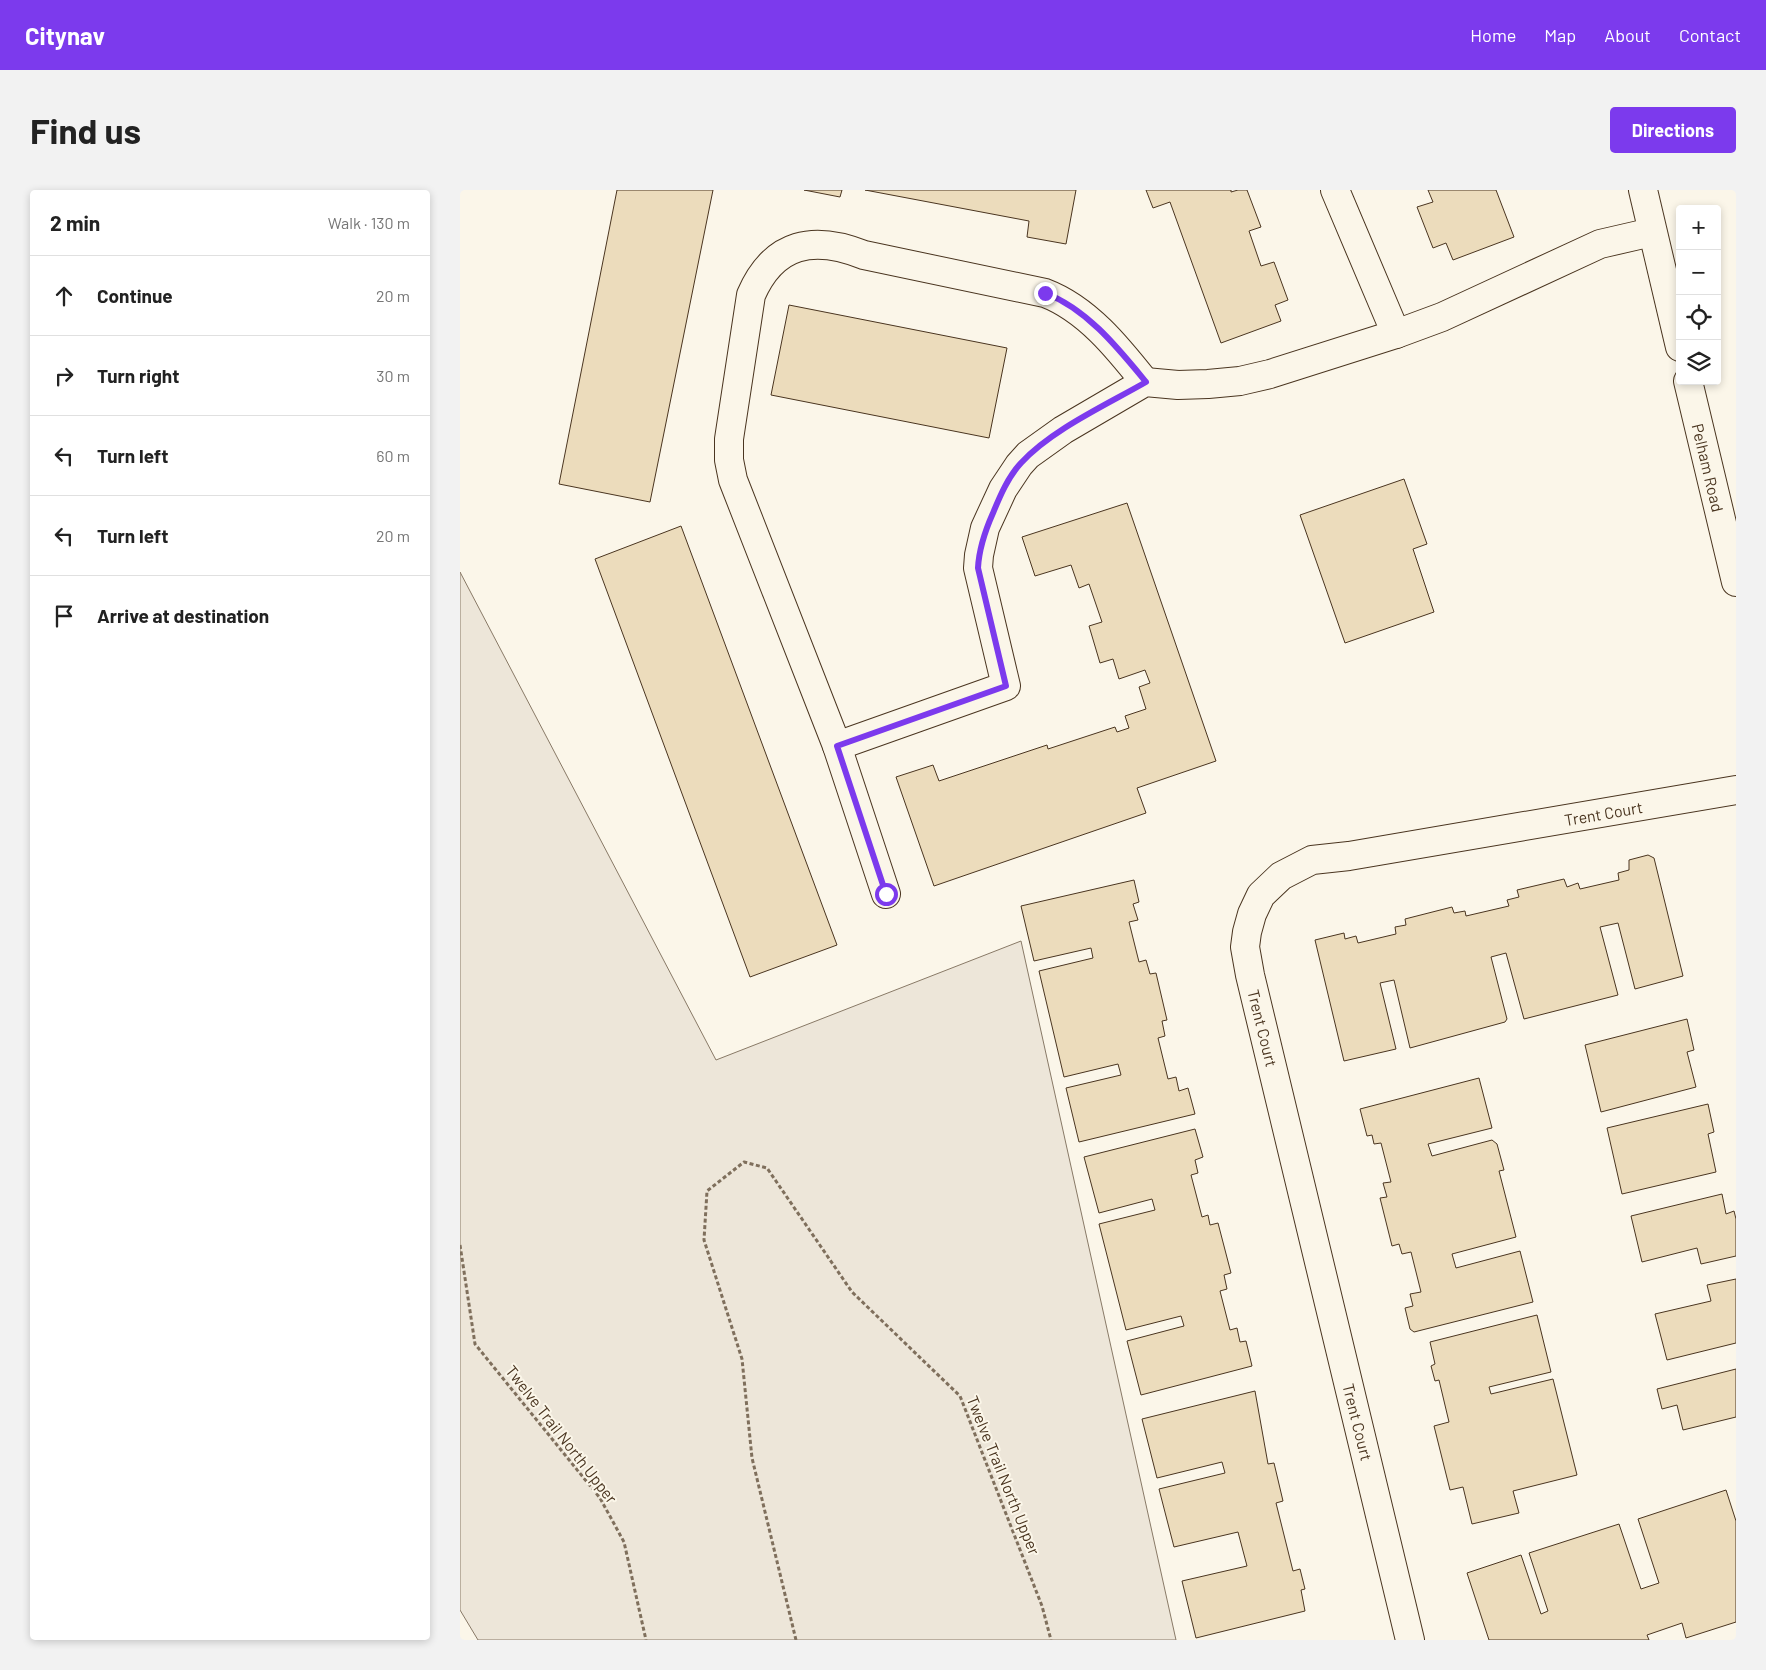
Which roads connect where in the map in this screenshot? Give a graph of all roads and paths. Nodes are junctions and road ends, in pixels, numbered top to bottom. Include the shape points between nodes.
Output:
1 (1335, 190) edge
2 (1643, 190) edge
3 (1652, 232) junction
4 (1396, 334) junction
5 (1678, 340) edge
6 (1146, 382) junction
7 (1689, 385) edge
8 (1736, 582) edge
9 (837, 746) junction
10 (1736, 790) edge
11 (886, 894) dead end
12 (460, 1245) edge
13 (646, 1640) edge
14 (796, 1640) edge
15 (1051, 1640) edge
16 (1410, 1640) edge

1 - 4 street
2 - 3 street
3 - 4 street via 1600,244 1461,310
3 - 5 street
4 - 6 street via 1240,381 1178,385
6 - 9 street via 1063,430 1028,455 997,502 982,541 978,568 1006,686
6 - 9 street via 1125,356 1078,311 1045,293 825,244 790,250 768,267 751,295 729,438 729,460
7 - 8 street, Pelham Road
9 - 11 street
10 - 16 street, Trent Court via 1312,860 1281,876 1262,894 1252,914 1245,947 1250,975
12 - 13 path, Twelve Trail North Upper via 474,1344 600,1498 624,1542
14 - 15 path, Twelve Trail North Upper via 752,1458 742,1359 704,1240 707,1191 744,1162 767,1168 852,1292 960,1396 1042,1606

